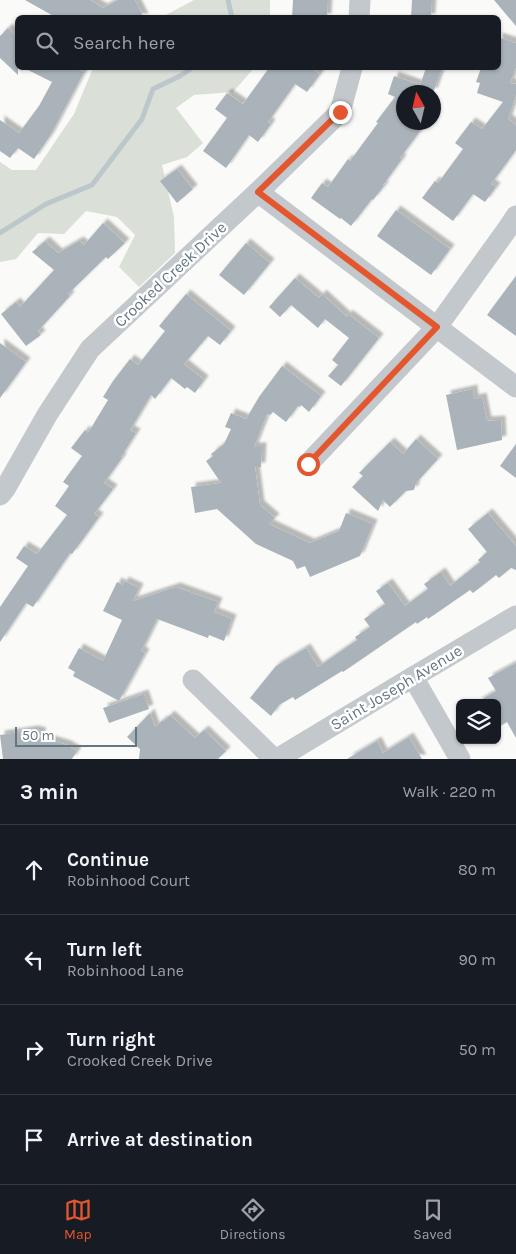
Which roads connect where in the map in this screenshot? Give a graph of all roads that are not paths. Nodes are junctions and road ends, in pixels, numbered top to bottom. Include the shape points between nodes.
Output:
1 (360, 0) edge
2 (359, 15) edge
3 (351, 70) edge
4 (258, 192) junction
5 (516, 216) edge
6 (437, 327) junction
7 (516, 387) edge
8 (308, 464) dead end
9 (0, 495) edge
10 (516, 616) edge
11 (413, 676) junction
12 (193, 680) dead end
13 (275, 759) edge
14 (460, 759) edge

1 - 2 street
3 - 4 street, Crooked Creek Drive via 340,112
4 - 6 street
4 - 9 street, Crooked Creek Drive via 90,349
5 - 6 street
6 - 7 street
6 - 8 street
10 - 11 street, Saint Joseph Avenue
11 - 13 street, Saint Joseph Avenue
11 - 14 street
12 - 13 street

